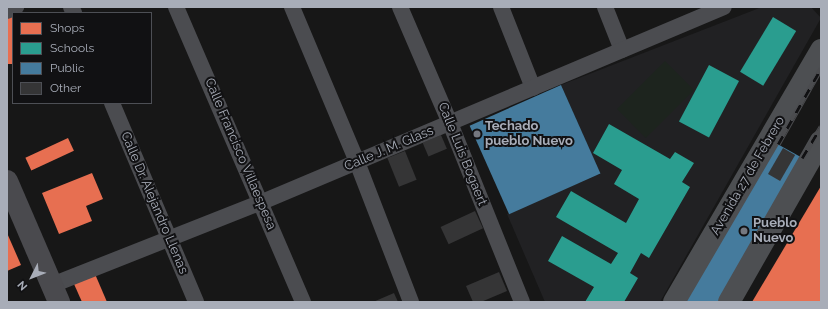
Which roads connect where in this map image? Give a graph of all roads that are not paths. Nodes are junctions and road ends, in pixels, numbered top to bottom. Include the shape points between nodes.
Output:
1 (16, 7) edge
2 (176, 7) edge
3 (292, 7) edge
4 (400, 7) edge
5 (501, 7) edge
6 (605, 7) edge
7 (720, 8) edge
8 (7, 11) edge
9 (622, 50) junction
10 (821, 50) edge
11 (533, 88) junction
12 (112, 104) edge
13 (450, 123) junction
14 (821, 142) edge
15 (357, 162) junction
16 (7, 181) edge
17 (262, 202) junction
18 (169, 238) junction
19 (56, 293) edge
20 (196, 302) edge
21 (303, 302) edge
22 (411, 302) edge
23 (522, 302) edge
24 (674, 302) edge
25 (729, 302) edge

1 - 8 street
2 - 17 street, Calle Francisco Villaespesa
3 - 15 street
4 - 13 street, Calle Luis Bogaert
5 - 11 street
6 - 9 street
7 - 9 street, Calle J. M. Glass
9 - 11 street, Calle J. M. Glass
10 - 24 main road, Avenida 27 de Febrero
11 - 13 street, Calle J. M. Glass
12 - 18 street, Calle Dr. Alejandro Llenas
13 - 15 street, Calle J. M. Glass
13 - 23 street, Calle Luis Bogaert
14 - 25 main road
15 - 17 street, Calle J. M. Glass
15 - 22 street
16 - 19 street
17 - 18 street, Calle J. M. Glass
17 - 21 street, Calle Francisco Villaespesa
18 - 19 street, Calle J. M. Glass
18 - 20 street, Calle Dr. Alejandro Llenas

